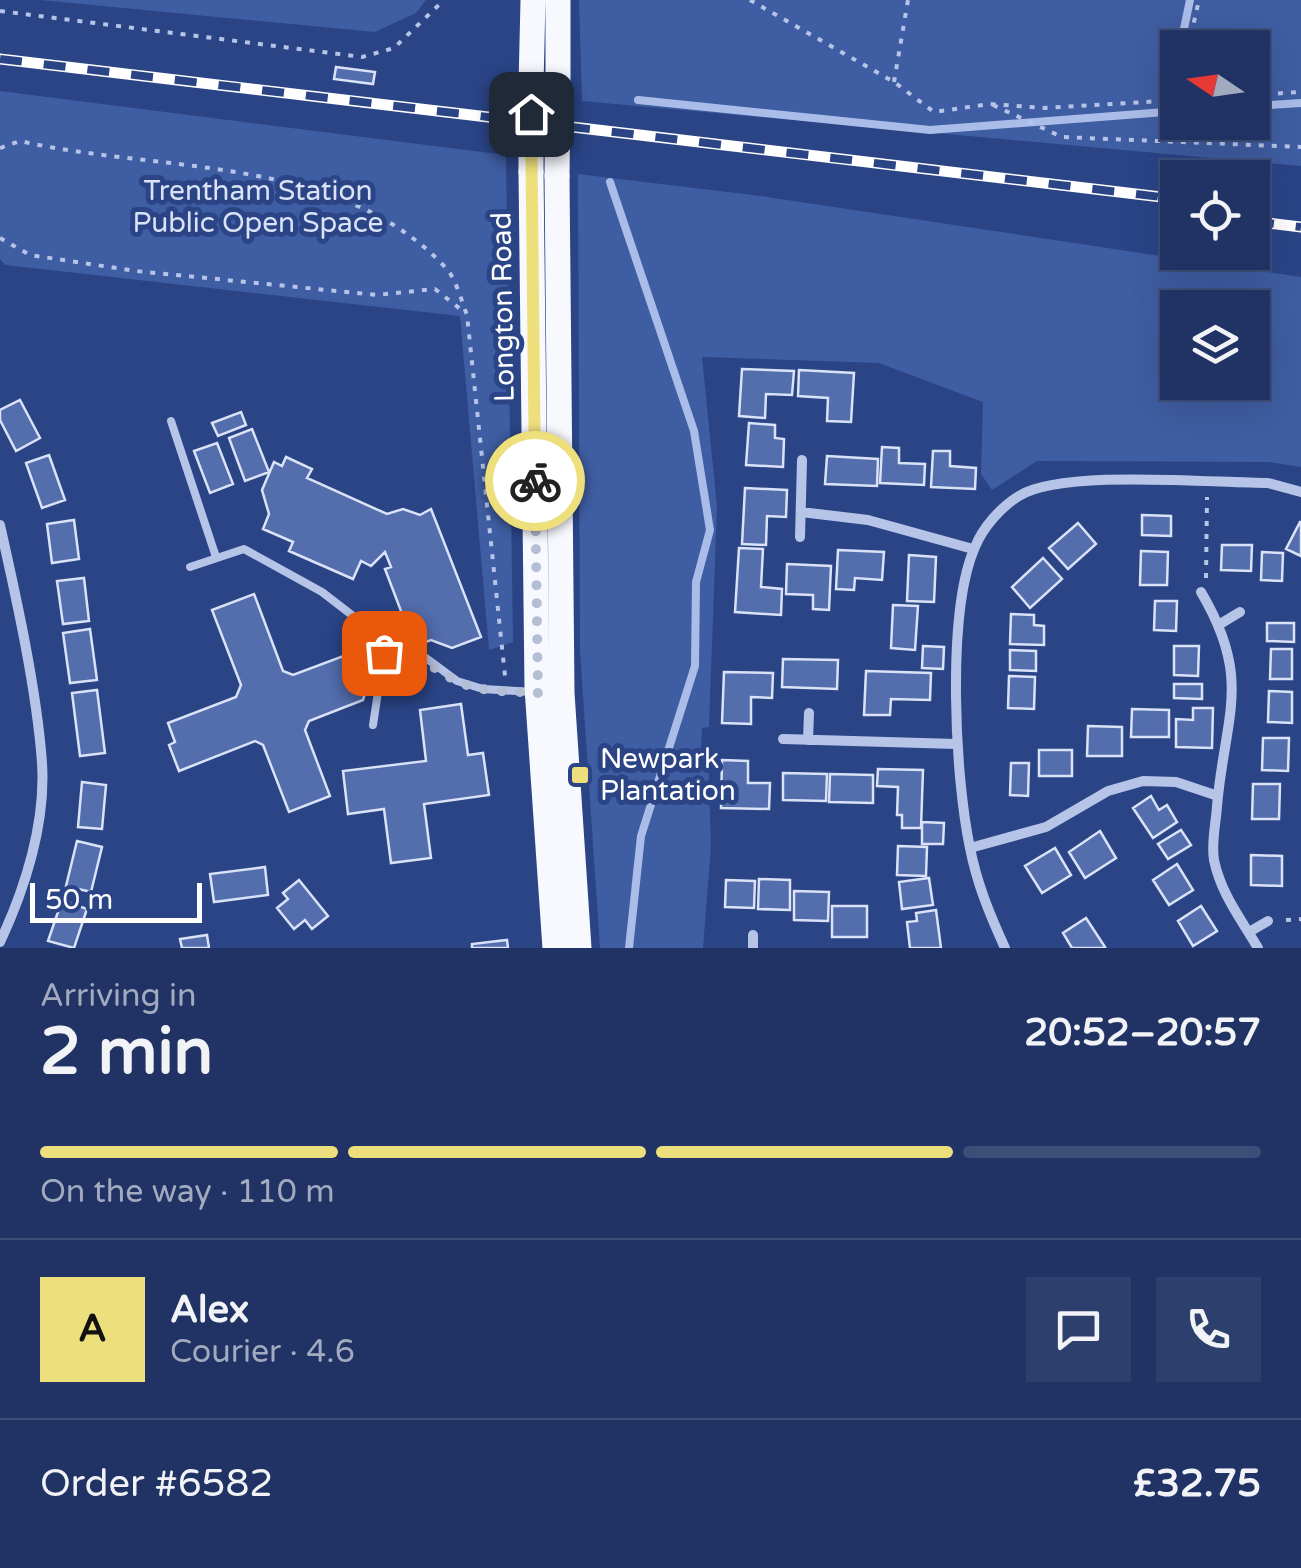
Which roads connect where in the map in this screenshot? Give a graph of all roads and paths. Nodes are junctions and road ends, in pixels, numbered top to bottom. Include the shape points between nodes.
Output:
1 (444, 0) edge
2 (533, 0) edge
3 (558, 0) edge
4 (750, 0) edge
5 (908, 0) edge
6 (1199, 0) edge
7 (0, 11) edge
8 (1192, 30) edge
9 (894, 82) junction
10 (1301, 92) edge
11 (1270, 94) edge
12 (1160, 99) edge
13 (990, 104) junction
14 (1301, 147) edge
15 (0, 148) edge
16 (544, 174) junction
17 (0, 238) edge
18 (468, 315) junction
19 (171, 421) dead end
20 (802, 460) dead end
21 (1207, 482) junction
22 (1301, 492) edge
23 (800, 512) junction
24 (0, 526) edge
25 (800, 537) dead end
26 (974, 549) junction
27 (216, 557) junction
28 (190, 567) dead end
29 (5, 569) edge
30 (1201, 592) joint
31 (1240, 612) dead end
32 (1220, 624) junction
33 (384, 653) junction
34 (509, 690) junction
35 (550, 693) junction
36 (809, 713) dead end
37 (372, 726) dead end
38 (782, 739) dead end
39 (808, 740) junction
40 (956, 744) junction
41 (1218, 796) junction
42 (970, 848) junction
43 (1268, 921) dead end
44 (1249, 932) junction
45 (0, 942) edge
46 (556, 948) edge
47 (580, 948) edge
48 (1005, 948) edge
49 (1258, 948) edge

1 - 7 path via 394,48 362,57
2 - 16 main road, Longton Road, bridge via 532,86
3 - 16 main road, Longton Road, bridge via 558,89
4 - 9 path
5 - 9 path
6 - 8 path
9 - 13 path via 934,112
10 - 11 path
12 - 13 path via 1045,108
13 - 14 path via 1062,137
15 - 18 path via 20,140 284,182 381,214 447,269
16 - 35 main road, Longton Road
17 - 18 path via 30,255 136,271 378,295 435,289
18 - 34 path
19 - 27 lane
20 - 23 street
21 - 22 street via 1268,483
21 - 26 street via 1061,483 1020,495 990,521
21 - 30 path
23 - 25 street
23 - 26 street via 868,520
24 - 29 street
26 - 40 street via 962,618
27 - 28 lane
27 - 33 lane via 244,549 300,578 357,619
29 - 45 street via 42,762 34,839 19,902
30 - 32 street
31 - 32 street
32 - 41 street via 1234,690
33 - 34 lane via 426,658 457,681
33 - 37 lane
34 - 35 lane
35 - 46 main road, Longton Road
35 - 47 main road, Longton Road
36 - 39 street
38 - 39 street
39 - 40 street
40 - 42 street
41 - 42 street via 1143,780 1108,791 1046,828
41 - 44 street via 1213,856 1224,895
42 - 48 street
43 - 44 street
44 - 49 street

